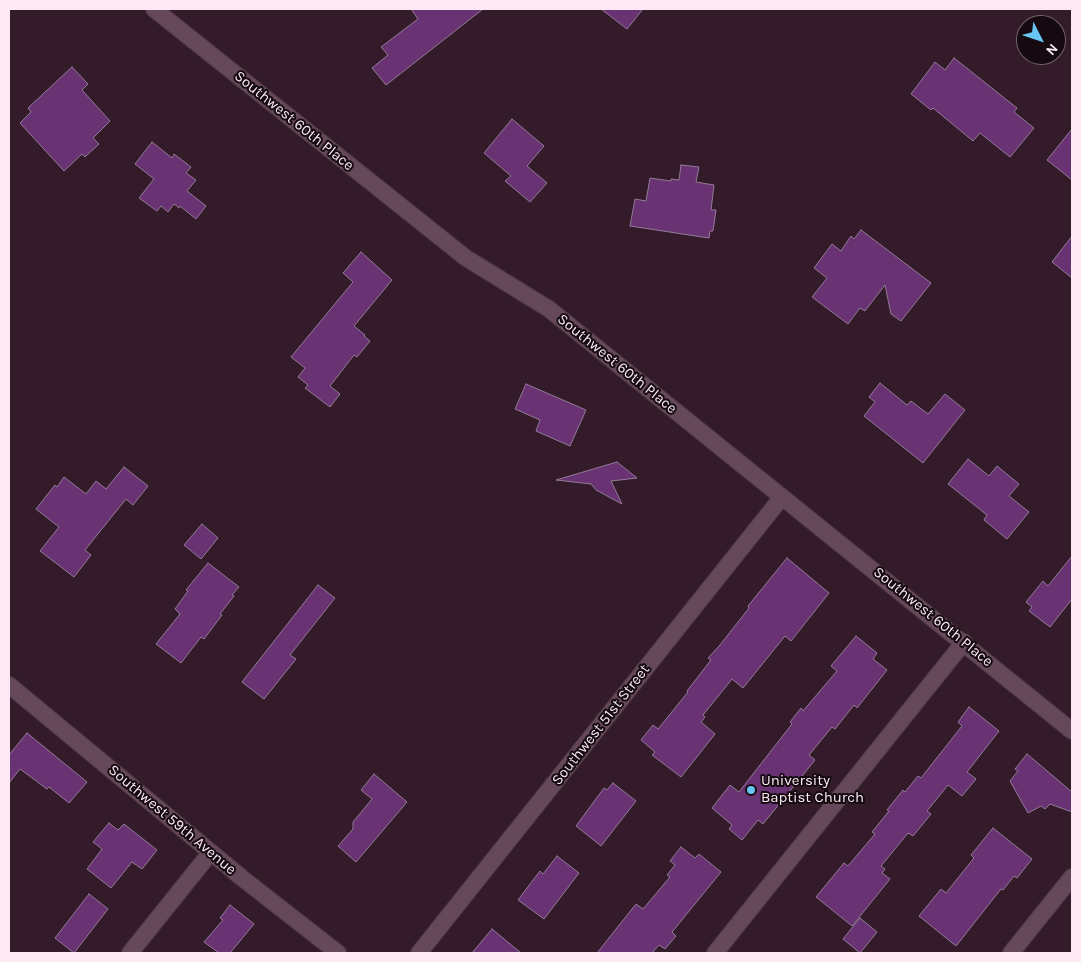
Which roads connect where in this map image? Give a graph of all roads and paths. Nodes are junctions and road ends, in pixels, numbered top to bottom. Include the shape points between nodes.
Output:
1 (154, 9) edge
2 (782, 497) junction
3 (964, 642) junction
4 (9, 685) edge
5 (1072, 731) edge
6 (211, 852) junction
7 (1072, 877) edge
8 (130, 953) edge
9 (338, 953) edge
10 (419, 953) edge
11 (715, 953) edge
12 (1012, 953) edge

1 - 2 street, Southwest 60th Place via 466,258 549,309
2 - 3 street, Southwest 60th Place
2 - 10 street, Southwest 51st Street
3 - 5 street, Southwest 60th Place
3 - 11 street
4 - 6 street, Southwest 59th Avenue
6 - 8 street
6 - 9 street, Southwest 59th Avenue
7 - 12 street

